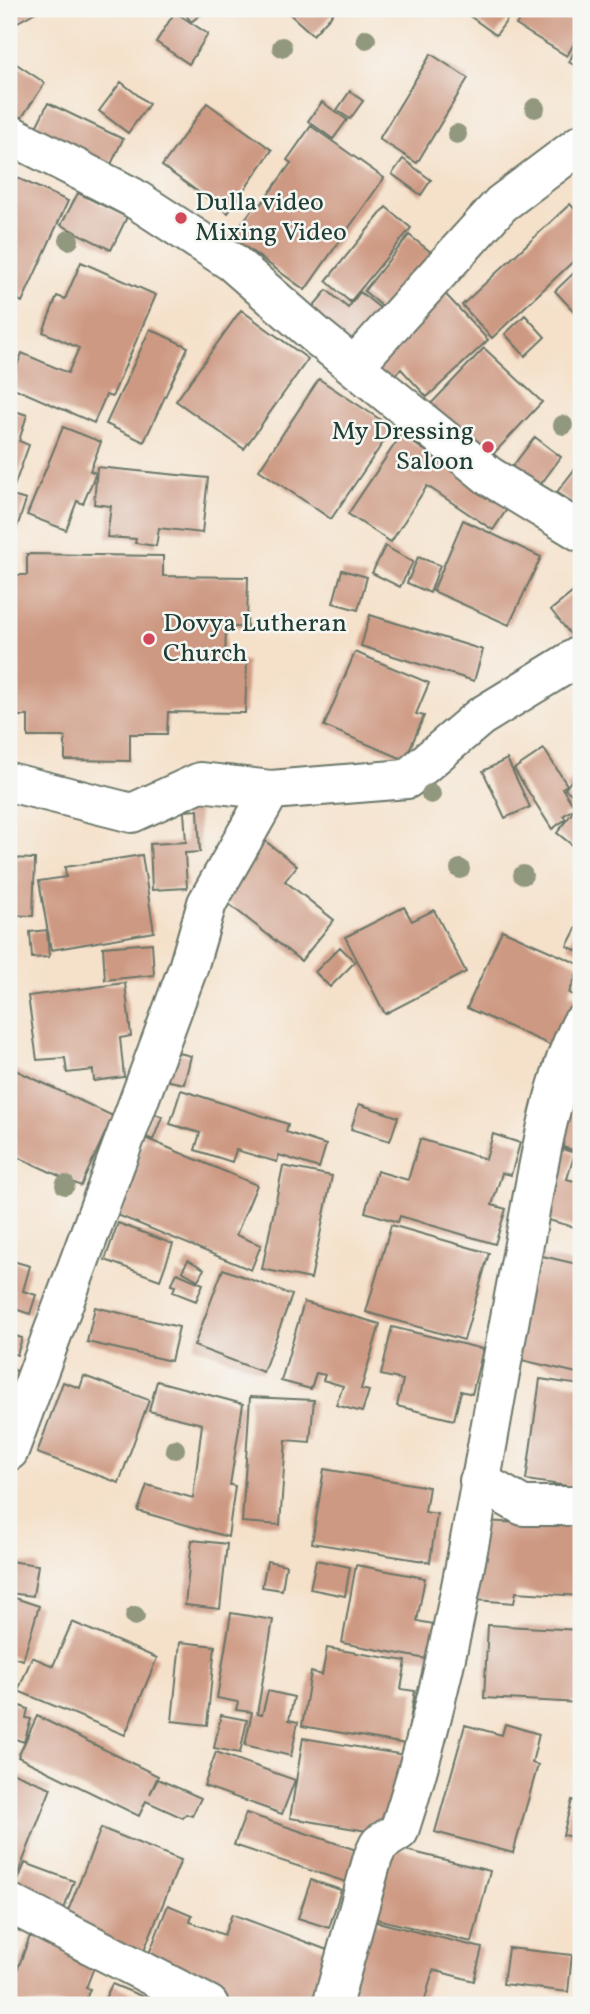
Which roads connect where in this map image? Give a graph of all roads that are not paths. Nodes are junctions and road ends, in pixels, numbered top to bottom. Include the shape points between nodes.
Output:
1 (9, 134) edge
2 (581, 144) edge
3 (354, 366) junction
4 (581, 532) edge
5 (581, 655) edge
6 (9, 782) edge
7 (271, 790) junction
8 (581, 1024) edge
9 (9, 1451) edge
10 (479, 1481) junction
11 (581, 1506) edge
12 (9, 1903) edge
13 (209, 2005) edge
14 (332, 2005) edge

1 - 3 street via 132,197 232,262
2 - 3 street via 500,204
3 - 4 street via 489,476
5 - 7 street via 480,717 407,779
6 - 7 street via 132,813 200,782
7 - 9 street via 207,903 184,981
8 - 10 street via 568,1050 540,1164
10 - 11 street via 523,1506
10 - 14 street via 431,1726 399,1831 379,1844 373,1857
12 - 13 street

